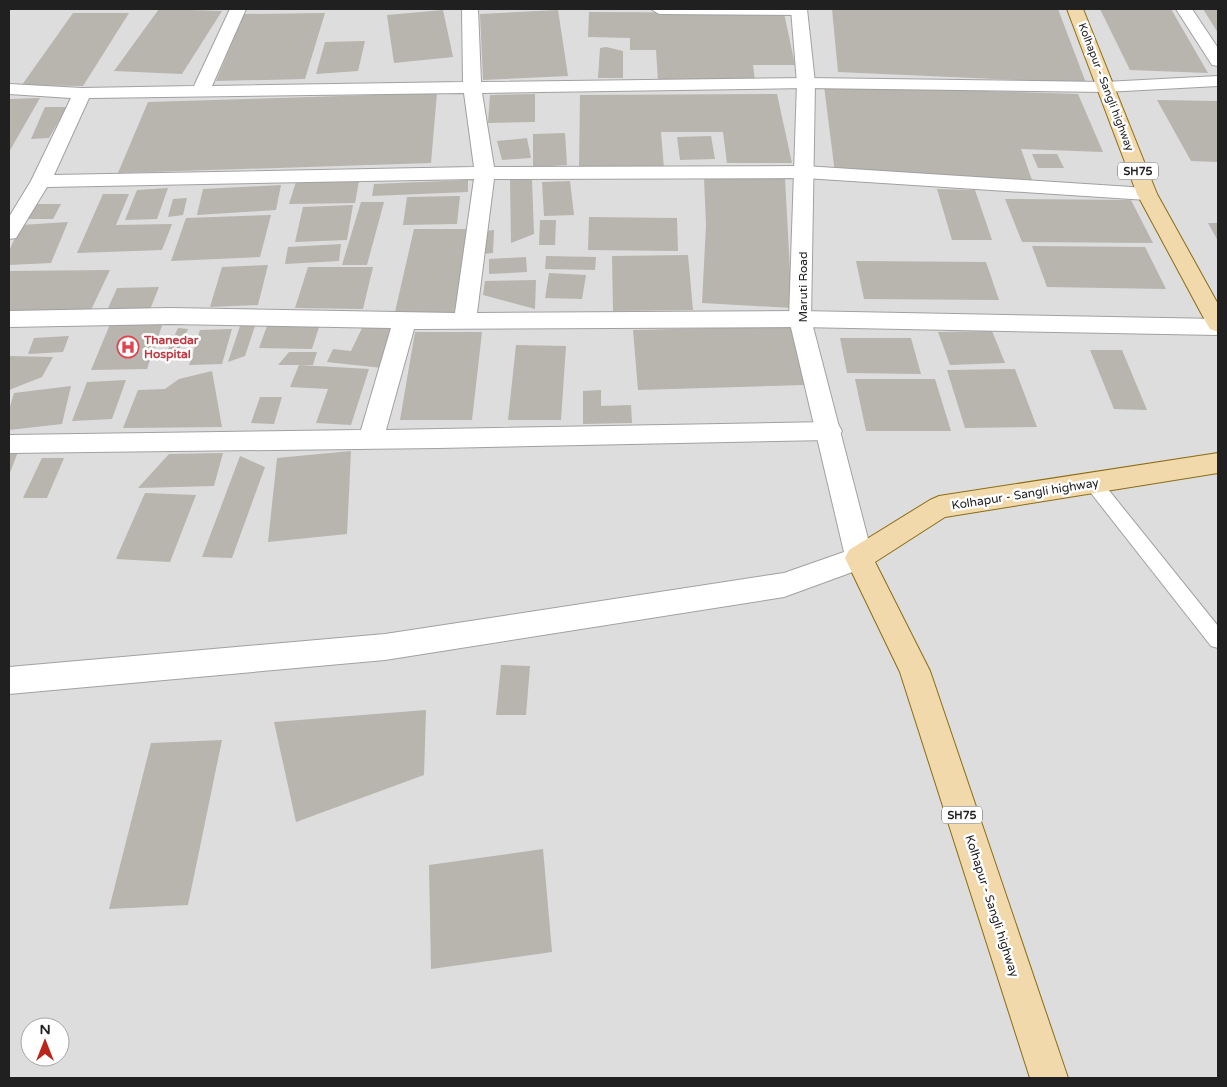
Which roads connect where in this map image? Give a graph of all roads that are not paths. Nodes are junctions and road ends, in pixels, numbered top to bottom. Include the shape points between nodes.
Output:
1 (238, 9) edge
2 (470, 9) edge
3 (659, 9) edge
4 (1076, 9) edge
5 (1184, 9) edge
6 (799, 10) edge
7 (1218, 61) edge
8 (1218, 81) edge
9 (806, 83) junction
10 (1106, 86) junction
11 (472, 88) junction
12 (9, 89) edge
13 (201, 90) junction
14 (82, 93) junction
15 (805, 172) junction
16 (485, 173) junction
17 (31, 186) junction
18 (1147, 194) junction
19 (9, 233) edge
20 (800, 318) junction
21 (9, 319) edge
22 (405, 321) junction
23 (465, 321) junction
24 (1218, 326) edge
25 (829, 432) junction
26 (371, 439) junction
27 (9, 444) edge
28 (1218, 463) edge
29 (1093, 483) junction
30 (859, 558) junction
31 (1218, 640) edge
32 (9, 681) edge
33 (1049, 1078) edge

1 - 13 street
2 - 11 street
3 - 6 street
4 - 10 main road, Kolhapur - Sangli highway / SH75
5 - 7 street
6 - 9 street, Maruti Road / SH75
8 - 10 street
9 - 10 street
9 - 11 street
9 - 15 street, Maruti Road / SH75
10 - 18 main road, Kolhapur - Sangli highway / SH75
11 - 13 street
11 - 16 street
12 - 14 street
13 - 14 street
14 - 17 street
15 - 16 street
15 - 18 street
15 - 20 street, Maruti Road / SH75
16 - 17 street
16 - 23 street
17 - 19 street
18 - 24 main road, Kolhapur - Sangli highway / SH75
20 - 23 street
20 - 24 street
20 - 25 street, Maruti Road / SH75
21 - 22 street via 170,316
22 - 23 street
22 - 26 street
25 - 26 street
25 - 30 street, Maruti Road / SH75
26 - 27 street
28 - 29 main road, Kolhapur - Sangli highway
29 - 30 main road, Kolhapur - Sangli highway via 939,507
29 - 31 lane
30 - 32 street via 784,585 385,647
30 - 33 main road, Kolhapur - Sangli highway / SH75 via 915,671

